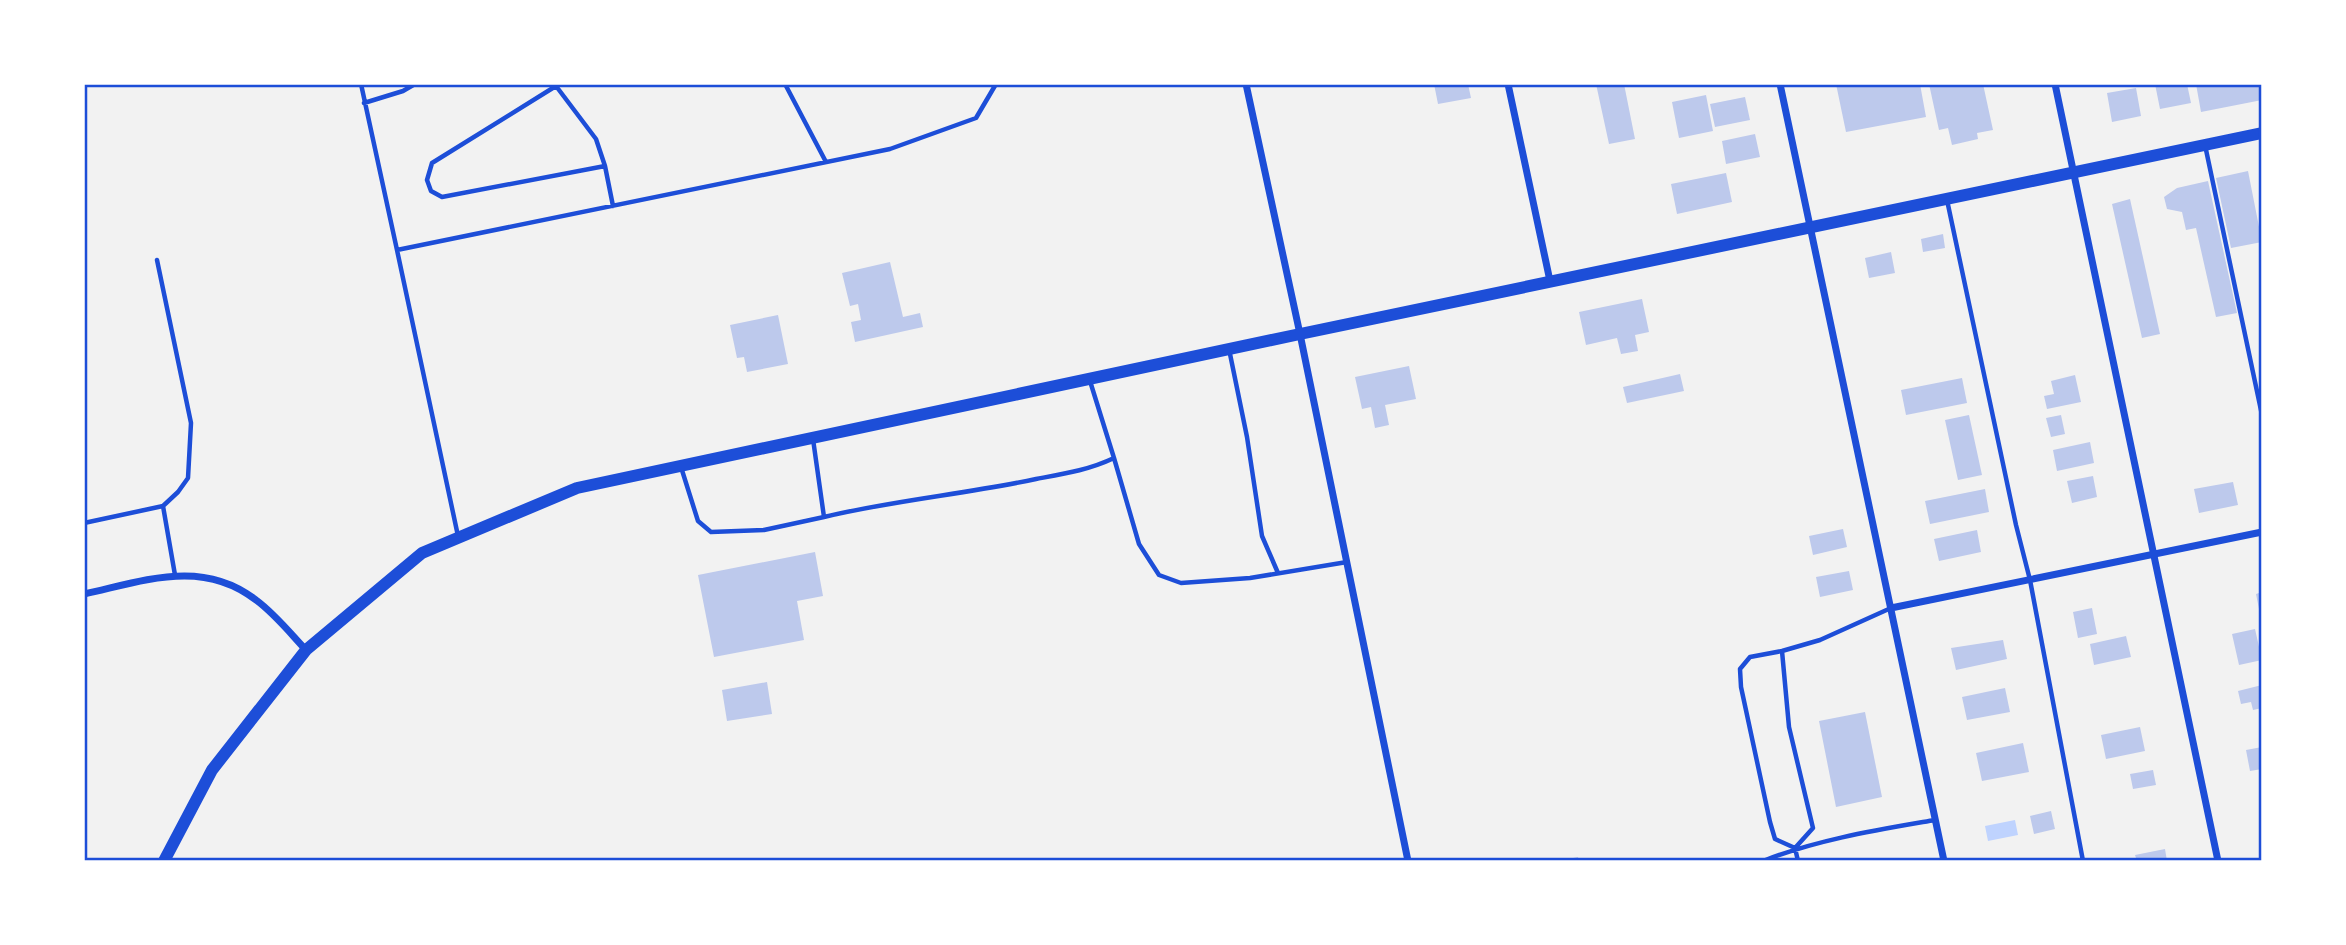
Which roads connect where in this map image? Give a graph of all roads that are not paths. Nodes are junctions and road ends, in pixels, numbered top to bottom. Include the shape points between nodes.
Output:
1 (361, 84) edge
2 (415, 84) edge
3 (785, 84) edge
4 (996, 84) edge
5 (1246, 84) edge
6 (1508, 84) edge
7 (1780, 84) edge
8 (2055, 84) edge
9 (364, 103) junction
10 (2262, 133) edge
11 (2205, 145) junction
12 (826, 162) junction
13 (605, 166) junction
14 (2073, 172) junction
15 (1947, 198) junction
16 (613, 206) junction
17 (1810, 227) junction
18 (397, 250) junction
19 (157, 260) dead end
20 (1550, 281) junction
21 (1300, 334) junction
22 (1229, 349) junction
23 (1090, 379) junction
24 (2262, 415) edge
25 (813, 438) junction
26 (1114, 458) junction
27 (681, 466) junction
28 (163, 506) junction
29 (824, 517) junction
30 (84, 523) edge
31 (2262, 533) edge
32 (458, 537) junction
33 (2154, 555) junction
34 (1347, 562) junction
35 (1278, 573) junction
36 (175, 575) junction
37 (2030, 580) junction
38 (84, 594) edge
39 (1891, 608) junction
40 (306, 650) junction
41 (1782, 651) junction
42 (1935, 820) junction
43 (1795, 849) junction
44 (164, 861) edge
45 (1408, 861) edge
46 (1763, 861) edge
47 (1798, 861) edge
48 (1944, 861) edge
49 (2083, 861) edge
50 (2218, 861) edge

1 - 9 lane
2 - 9 lane
3 - 12 lane
4 - 12 lane via 976,118 890,149
5 - 21 street
6 - 20 street
7 - 17 street
8 - 14 street
9 - 18 lane
10 - 11 main road
11 - 14 main road
11 - 24 lane
12 - 16 lane
13 - 13 lane via 442,197 431,191 427,180 432,163 556,86 596,139
13 - 16 lane
14 - 15 main road
14 - 33 street
15 - 17 main road
15 - 37 lane
16 - 18 lane
17 - 20 main road
17 - 39 street
18 - 32 lane
19 - 28 lane via 191,423 188,478
20 - 21 main road
21 - 22 main road
21 - 34 street
22 - 23 main road
22 - 35 lane via 1262,536
23 - 25 main road
23 - 26 lane
25 - 27 main road
25 - 29 lane
26 - 29 lane via 1095,467 993,488
26 - 35 lane via 1139,544 1159,575 1181,583
27 - 29 lane via 698,521 711,533 764,530
27 - 32 main road via 577,488
28 - 30 lane
28 - 36 lane
31 - 33 street
32 - 40 main road via 422,553
33 - 37 street
33 - 50 street
34 - 35 lane
34 - 45 street
36 - 38 street
36 - 40 street via 193,574 236,587 256,599
37 - 39 street
37 - 49 lane
39 - 41 lane via 1820,640
39 - 42 street
40 - 44 main road via 212,770
41 - 43 lane via 1789,727 1813,828
41 - 43 lane via 1751,657 1740,669 1741,687 1775,839
42 - 43 lane
42 - 48 street
43 - 46 lane
43 - 47 lane

